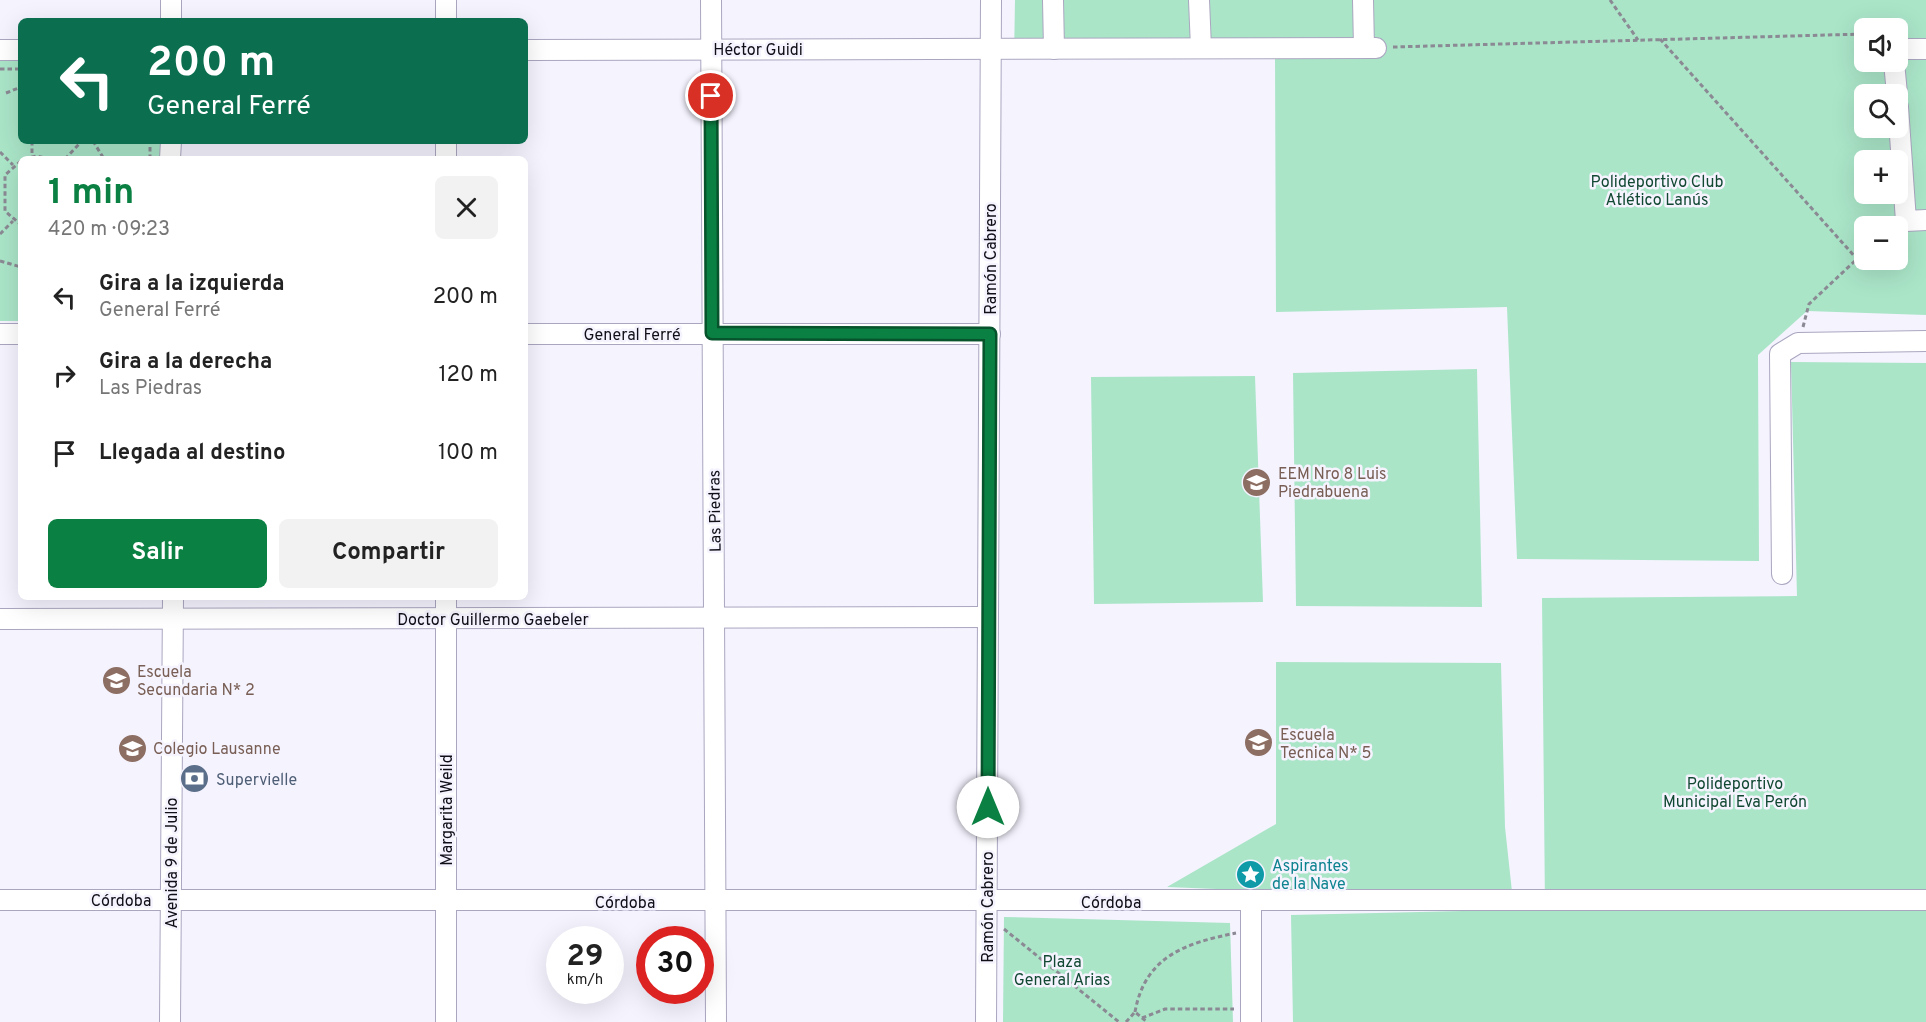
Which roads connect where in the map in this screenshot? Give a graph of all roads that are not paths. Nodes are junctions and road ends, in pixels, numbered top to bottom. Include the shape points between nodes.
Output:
1 (171, 0) edge
2 (446, 0) edge
3 (711, 0) edge
4 (991, 0) edge
5 (1053, 0) edge
6 (1199, 0) edge
7 (1363, 0) edge
8 (171, 18) edge
9 (446, 18) edge
10 (991, 43) junction
11 (1054, 43) junction
12 (1201, 48) junction
13 (711, 49) junction
14 (1908, 49) edge
15 (1926, 49) edge
16 (0, 50) edge
17 (18, 50) edge
18 (528, 50) edge
19 (1900, 138) edge
20 (1926, 220) edge
21 (712, 333) junction
22 (0, 334) edge
23 (18, 334) edge
24 (528, 334) edge
25 (990, 334) junction
26 (1926, 341) edge
27 (1782, 574) dead end
28 (173, 600) edge
29 (446, 600) edge
30 (987, 617) junction
31 (0, 619) edge
32 (446, 619) junction
33 (716, 619) junction
34 (173, 620) junction
35 (0, 900) edge
36 (171, 900) junction
37 (1926, 900) edge
38 (446, 902) junction
39 (717, 902) junction
40 (1251, 902) junction
41 (988, 909) junction
42 (1251, 1016) edge
43 (170, 1022) edge
44 (446, 1022) edge
45 (716, 1022) edge
46 (986, 1022) edge

1 - 8 street
2 - 9 street
3 - 13 street, Las Piedras
4 - 10 street, Ramón Cabrero
5 - 11 street
6 - 12 street
7 - 12 street, Héctor Guidi via 1370,48
10 - 11 street, Héctor Guidi
10 - 13 street, Héctor Guidi
10 - 25 street, Ramón Cabrero
11 - 12 street, Héctor Guidi
13 - 18 street, Héctor Guidi
13 - 21 street, Las Piedras
14 - 15 street
16 - 17 street
19 - 20 street via 1906,220
21 - 24 street, General Ferré
21 - 25 street, General Ferré
21 - 33 street, Las Piedras
22 - 23 street
25 - 30 street, Ramón Cabrero
26 - 27 street via 1798,343 1780,354
28 - 34 street, Avenida 9 de Julio
29 - 32 street, Margarita Weild
30 - 33 street, Doctor Guillermo Gaebeler
30 - 41 street, Ramón Cabrero
31 - 34 street, Doctor Guillermo Gaebeler
32 - 33 street, Doctor Guillermo Gaebeler
32 - 34 street, Doctor Guillermo Gaebeler
32 - 38 street, Margarita Weild
33 - 39 street, Las Piedras
34 - 36 street, Avenida 9 de Julio
35 - 36 street, Córdoba
36 - 38 street, Córdoba
36 - 43 street, Avenida 9 de Julio
37 - 40 street, Córdoba
38 - 39 street, Córdoba
38 - 44 street, Margarita Weild
39 - 41 street, Córdoba
39 - 45 street, Las Piedras
40 - 41 street, Córdoba
40 - 42 street
41 - 46 street, Ramón Cabrero

